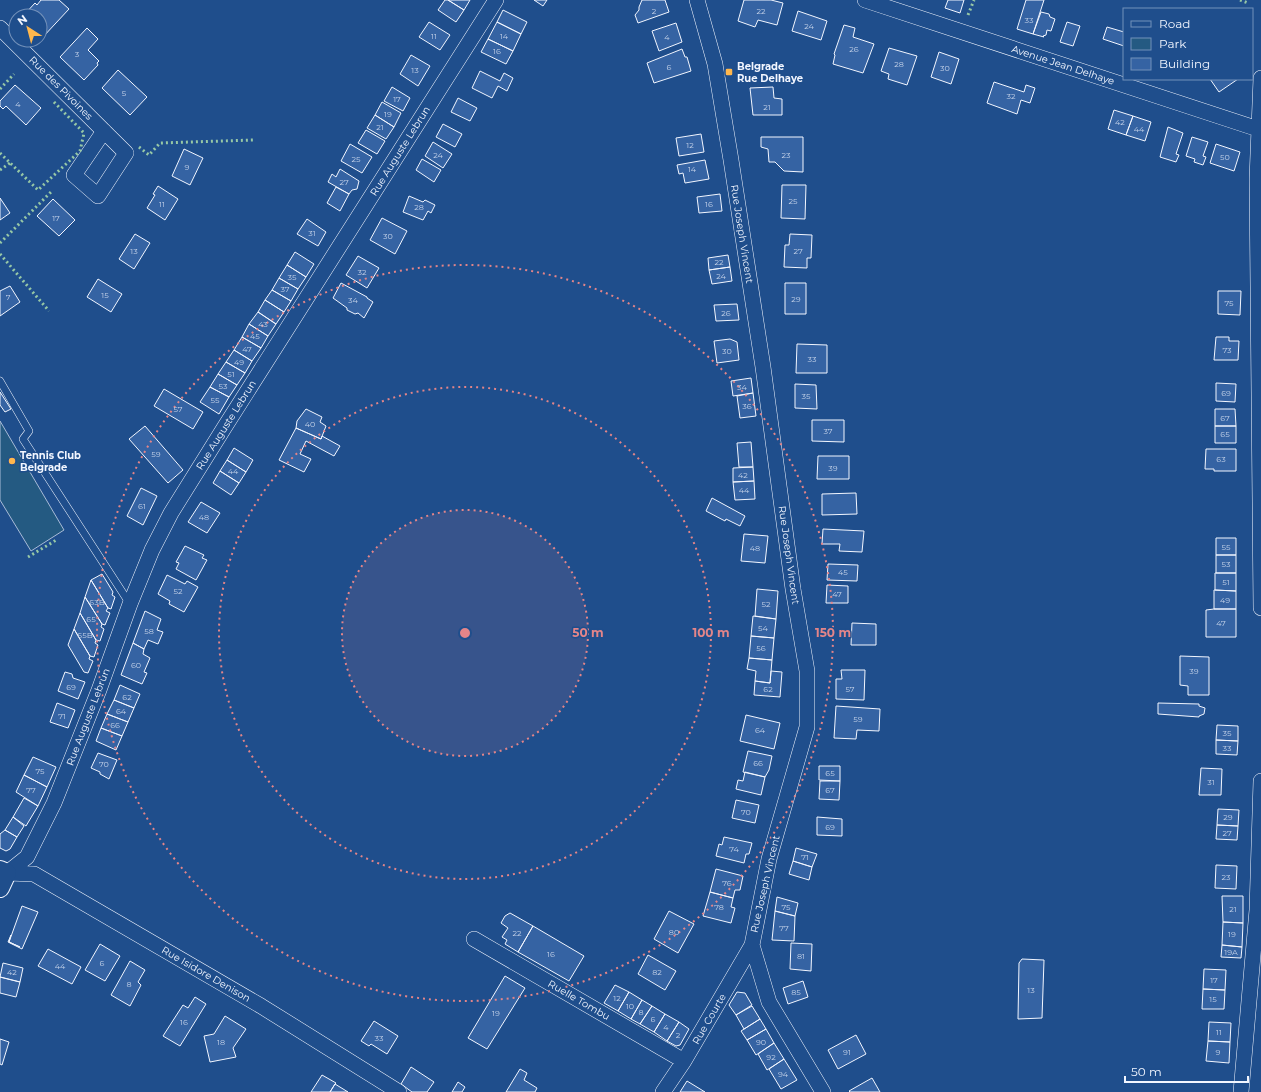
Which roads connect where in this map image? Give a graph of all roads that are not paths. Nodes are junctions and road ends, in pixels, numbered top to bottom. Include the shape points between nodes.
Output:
1 (496, 0) edge
2 (697, 0) edge
3 (865, 0) edge
4 (0, 28) edge
5 (1261, 78) edge
6 (1260, 130) edge
7 (104, 131) dead end
8 (0, 380) edge
9 (130, 604) junction
10 (1261, 608) edge
11 (1261, 781) edge
12 (2, 877) edge
13 (474, 939) dead end
14 (752, 945) junction
15 (684, 1061) junction
16 (399, 1092) edge
17 (663, 1092) edge
18 (822, 1092) edge
19 (1242, 1092) edge

1 - 9 street, Rue Auguste Lebrun via 171,513 152,550
2 - 14 street, Rue Joseph Vincent via 715,64 731,160 807,671 807,726 769,859
3 - 6 street, Avenue Jean Delhaye
4 - 7 street, Rue des Pivoines
5 - 6 street
6 - 10 street via 1257,187
8 - 9 lane via 29,431 23,439
9 - 12 street, Rue Auguste Lebrun via 100,690 54,803 27,857
11 - 19 street via 1257,910
12 - 16 street, Rue Isidore Denison via 34,874 261,1006
13 - 15 street, Ruelle Tombu
14 - 15 street, Rue Courte
14 - 18 street, Rue Joseph Vincent via 769,1002
15 - 17 street, Rue Courte

